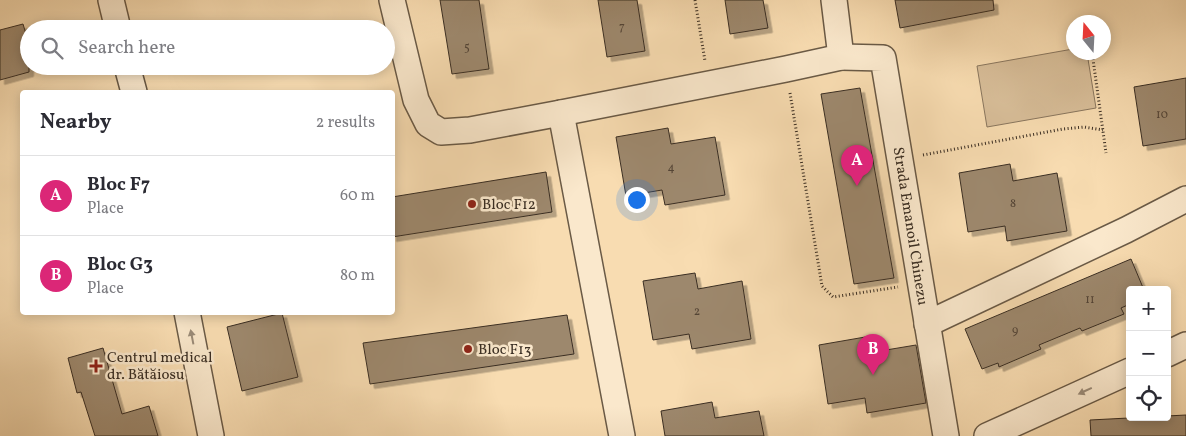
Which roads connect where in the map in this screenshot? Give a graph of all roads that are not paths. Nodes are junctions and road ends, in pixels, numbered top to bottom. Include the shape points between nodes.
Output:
1 (111, 0) edge
2 (392, 0) edge
3 (834, 0) edge
4 (116, 20) edge
5 (841, 57) junction
6 (129, 75) edge
7 (133, 90) edge
8 (561, 113) junction
9 (1186, 198) edge
10 (188, 315) edge
11 (927, 324) junction
12 (1186, 345) edge
13 (1171, 352) edge
14 (1126, 373) edge
15 (212, 436) edge
16 (622, 436) edge
17 (946, 436) edge
18 (987, 436) edge

1 - 4 street
2 - 8 street, Strada Emanoil Chinezu via 416,100 428,124 441,132 470,130
3 - 5 street
5 - 8 street, Strada Emanoil Chinezu
5 - 11 street, Strada Emanoil Chinezu via 883,58
6 - 7 street
8 - 16 street
9 - 11 street via 1126,230
15 -> 10 street
11 - 17 street, Strada Emanoil Chinezu
12 - 13 street
14 -> 18 street

